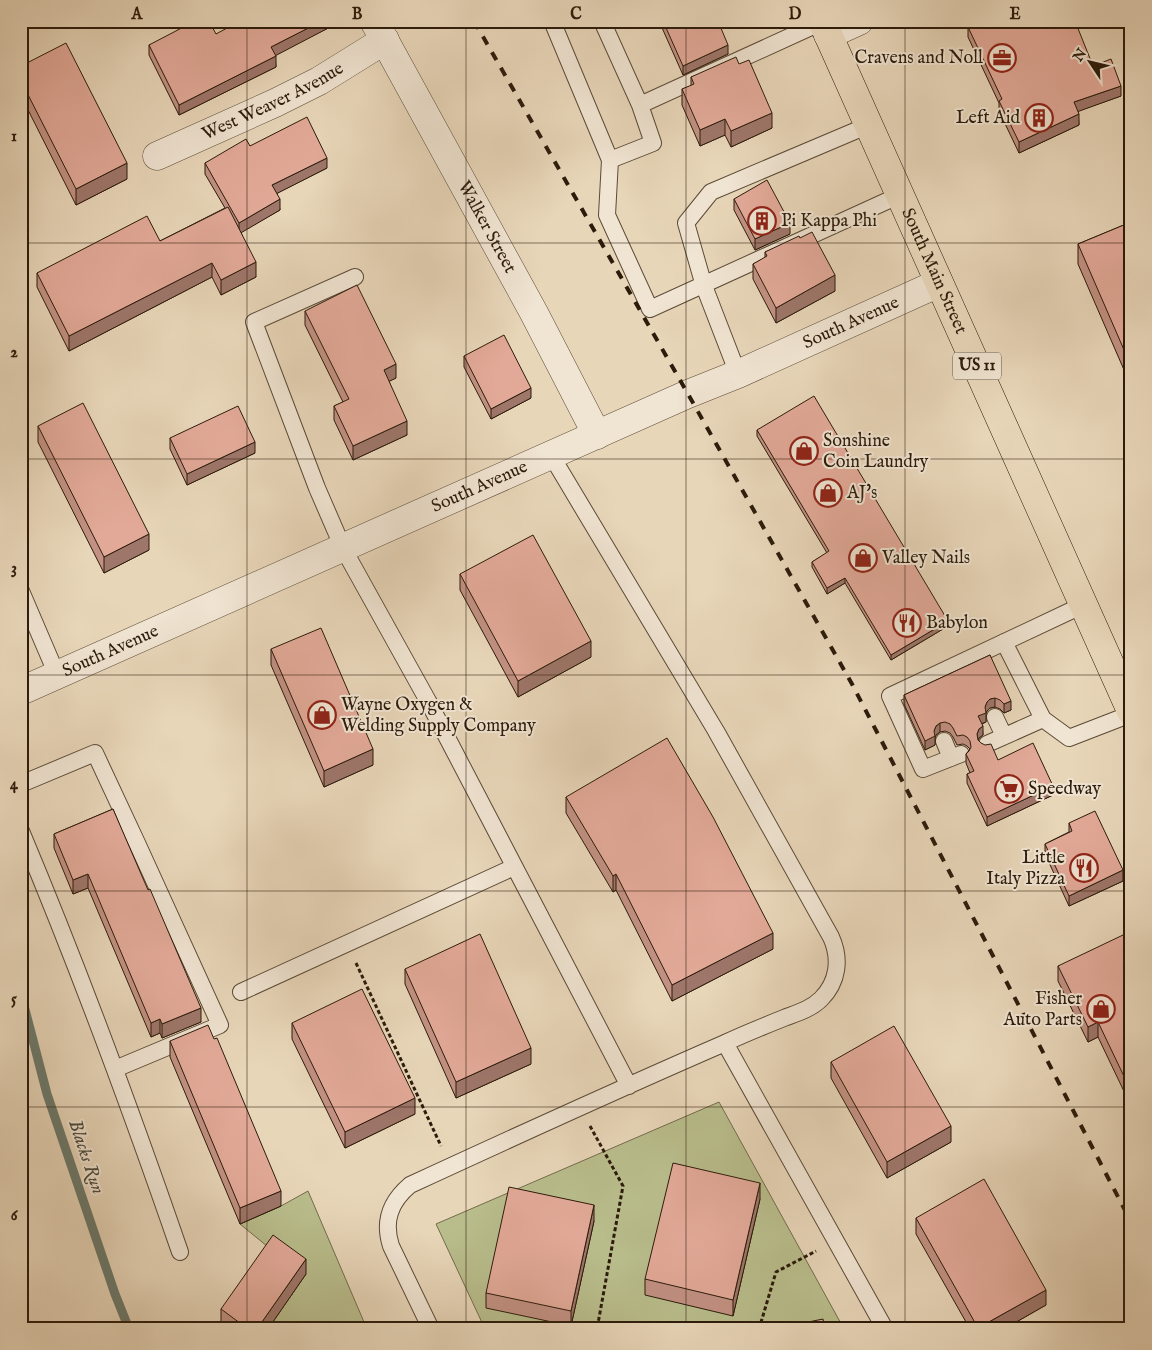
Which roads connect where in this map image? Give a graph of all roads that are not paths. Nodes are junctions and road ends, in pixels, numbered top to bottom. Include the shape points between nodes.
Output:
1 (552, 21) edge
2 (859, 21) edge
3 (608, 23) edge
4 (824, 26) edge
5 (380, 31) edge
6 (640, 105) junction
7 (869, 126) junction
8 (157, 156) dead end
9 (610, 160) junction
10 (900, 195) junction
11 (355, 277) dead end
12 (939, 283) junction
13 (704, 286) junction
14 (738, 374) junction
15 (597, 435) junction
16 (551, 455) junction
17 (342, 548) junction
18 (21, 591) edge
19 (1083, 605) junction
20 (1004, 642) junction
21 (57, 675) junction
22 (21, 690) edge
23 (1131, 713) edge
24 (995, 717) dead end
25 (1043, 719) junction
26 (1004, 736) junction
27 (944, 741) dead end
28 (987, 744) edge
29 (21, 784) edge
30 (21, 831) edge
31 (514, 867) junction
32 (240, 992) dead end
33 (724, 1043) junction
34 (115, 1069) junction
35 (629, 1086) junction
36 (180, 1252) dead end
37 (431, 1329) edge
38 (885, 1329) edge

1 - 9 lane
2 - 4 street
3 - 6 lane
4 - 6 lane
4 - 7 main road, South Main Street / US 11
5 - 8 street, West Weaver Avenue via 319,81
5 - 15 street, Walker Street
6 - 9 lane via 653,143
7 - 10 main road, South Main Street / US 11
7 - 13 lane via 711,192 686,223
9 - 13 lane via 607,215 650,309
10 - 12 main road, South Main Street / US 11
10 - 13 lane
11 - 17 lane via 254,322
12 - 14 street, South Avenue
12 - 19 main road, South Main Street / US 11
13 - 14 lane
14 - 15 street, South Avenue
15 - 16 street, South Avenue
16 - 17 street, South Avenue
16 - 33 lane via 716,732 834,943 835,976 820,1001
17 - 21 street, South Avenue
17 - 31 lane via 428,701
18 - 21 lane
19 - 20 lane
19 - 23 main road, South Main Street / US 11
20 - 25 lane
20 - 27 lane via 969,666 918,691 890,696 923,770 956,756
21 - 22 street, South Avenue
23 - 25 lane via 1069,738
24 - 26 lane
25 - 26 lane
26 - 28 lane
29 - 34 lane via 95,753 220,1025
30 - 34 lane
31 - 32 lane
31 - 35 lane
33 - 35 lane
33 - 38 lane
34 - 36 lane
35 - 37 lane via 410,1185 401,1192 388,1216 391,1246

